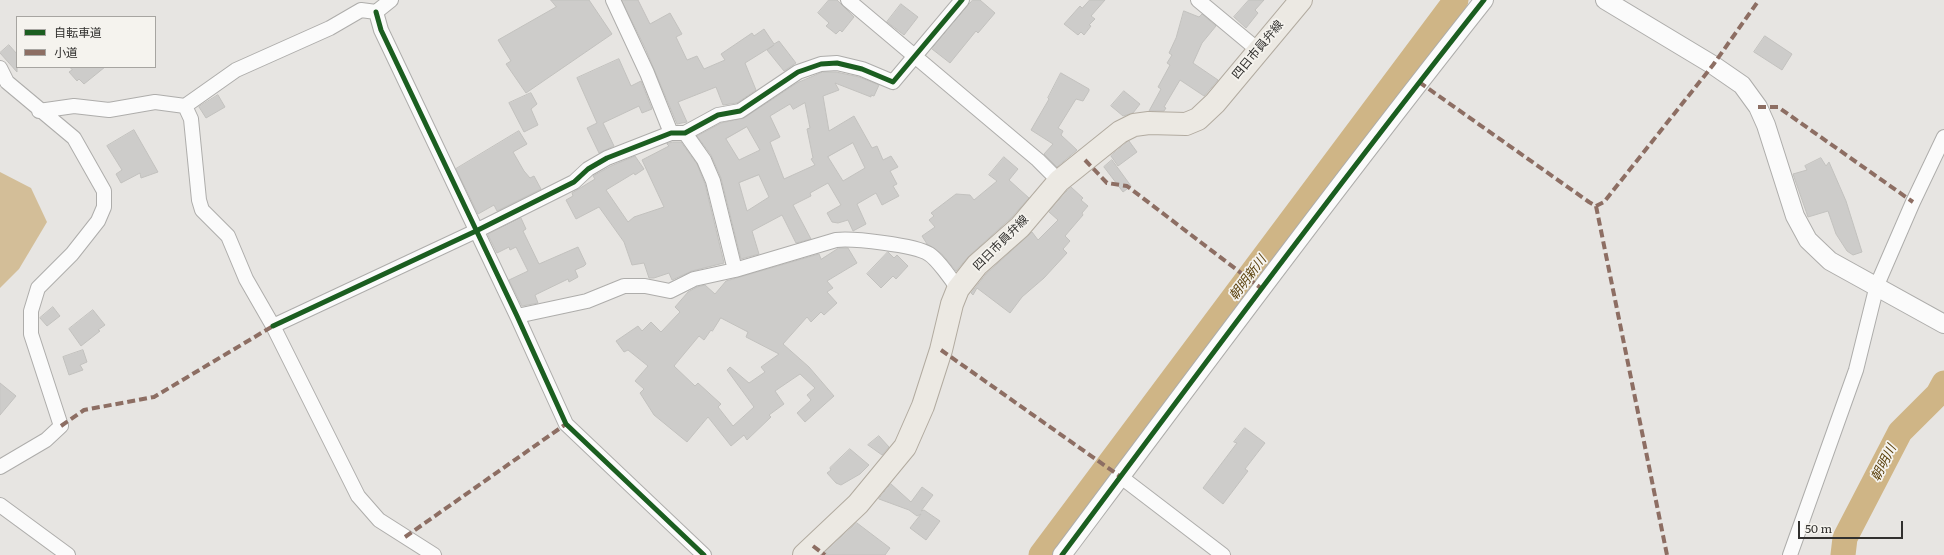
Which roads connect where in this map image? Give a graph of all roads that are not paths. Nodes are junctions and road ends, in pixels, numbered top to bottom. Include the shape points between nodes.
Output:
1 (391, 0) edge
2 (613, 0) edge
3 (848, 0) edge
4 (962, 0) edge
5 (1198, 0) edge
6 (1301, 0) edge
7 (1484, 0) edge
8 (1605, 0) edge
9 (376, 12) junction
10 (1258, 50) junction
11 (914, 57) junction
12 (0, 68) edge
13 (185, 106) junction
14 (45, 115) junction
15 (671, 133) junction
16 (685, 133) junction
17 (1944, 136) edge
18 (1059, 180) junction
19 (476, 231) junction
20 (735, 270) junction
21 (1882, 288) junction
22 (958, 289) junction
23 (517, 316) junction
24 (1944, 324) edge
25 (273, 326) junction
26 (0, 467) edge
27 (1120, 477) junction
28 (0, 505) edge
29 (68, 555) edge
30 (434, 555) edge
31 (704, 555) edge
32 (804, 555) edge
33 (1062, 555) edge
34 (1223, 555) edge
35 (1790, 555) edge

1 - 9 street
2 - 15 street
3 - 11 street
4 - 11 street
5 - 10 street
6 - 10 main road, 四日市員弁線
7 - 27 street via 1414,88
8 - 21 street via 1742,85 1758,107 1766,125 1794,216 1808,240 1830,261
9 - 13 street via 361,10 330,28 236,70
9 - 19 street via 381,30
10 - 18 main road, 四日市員弁線 via 1215,103 1198,119 1186,124 1134,125 1120,132
11 - 16 street via 893,82 862,69 837,63 821,64 798,72 740,111 718,115
11 - 18 street
12 - 14 street via 7,82
13 - 14 street via 155,102 109,110 74,106
13 - 25 street via 191,119 202,210 228,236 246,278
14 - 26 street via 74,138 104,191 104,207 98,221 72,254 38,288 31,311 31,334 60,426 46,440
15 - 16 street
15 - 19 street via 607,158 588,169 574,182
16 - 20 street via 704,160 713,181
17 - 21 street via 1913,202
18 - 22 main road, 四日市員弁線 via 1020,227 977,265
19 - 23 street
19 - 25 street
20 - 22 street via 836,240 849,239 914,248 930,254
20 - 23 street via 694,279 670,291 645,286 624,286 587,301
21 - 24 street
21 - 35 street via 1856,370
22 - 32 main road, 四日市員弁線 via 923,406 905,447 858,504
23 - 31 street via 566,424
25 - 30 street via 358,496 379,520
27 - 33 street
27 - 34 street
28 - 29 street

